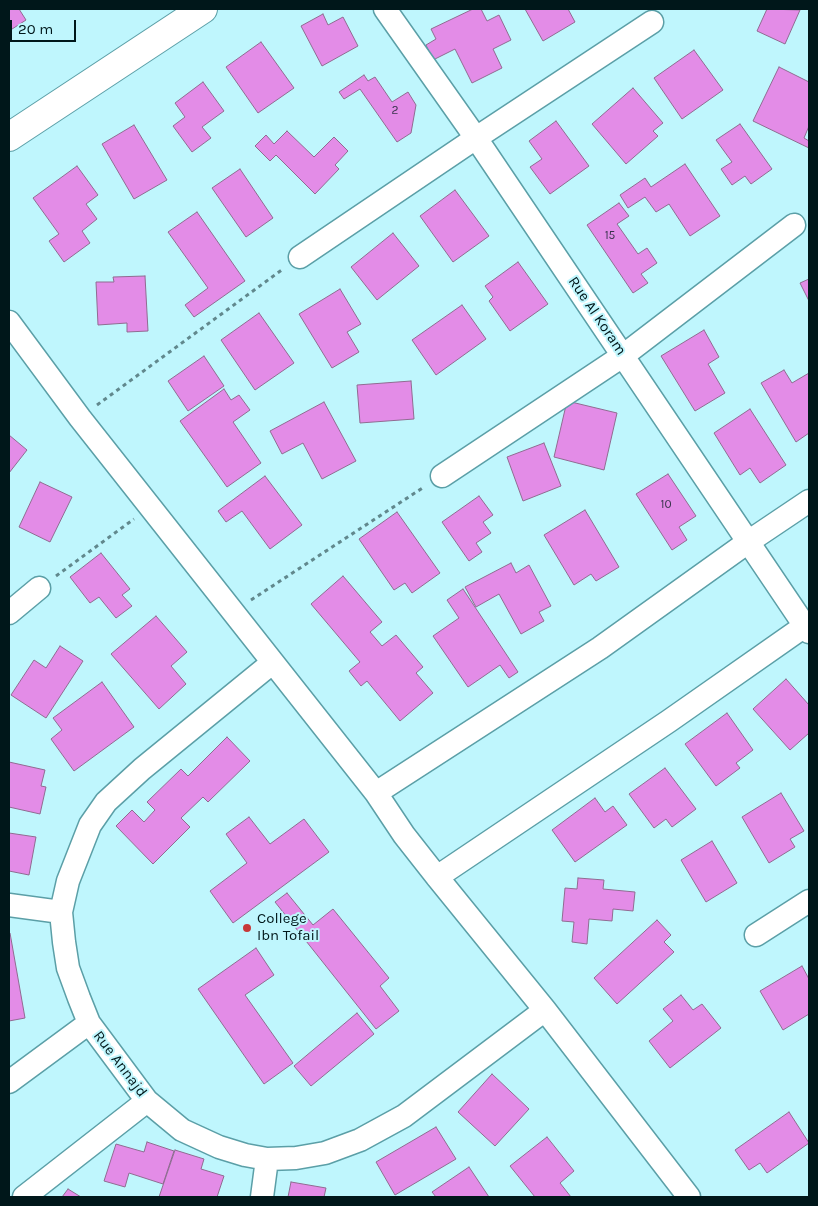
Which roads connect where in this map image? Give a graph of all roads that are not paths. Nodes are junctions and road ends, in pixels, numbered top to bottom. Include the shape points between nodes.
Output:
1 (203, 9) edge
2 (385, 9) edge
3 (652, 22) dead end
4 (9, 138) edge
5 (476, 138) junction
6 (794, 225) dead end
7 (300, 257) road end
8 (9, 322) edge
9 (624, 355) junction
10 (442, 476) road end
11 (809, 501) edge
12 (748, 542) junction
13 (40, 588) road end
14 (9, 613) edge
15 (808, 627) edge
16 (272, 663) junction
17 (376, 793) junction
18 (437, 877) junction
19 (809, 901) edge
20 (9, 905) edge
21 (61, 912) junction
22 (756, 935) dead end
23 (545, 1010) junction
24 (89, 1023) junction
25 (9, 1082) edge
26 (147, 1101) junction
27 (268, 1159) junction
28 (24, 1197) edge
29 (262, 1197) edge
30 (689, 1197) edge

1 - 4 street
2 - 5 street, Rue Al Koram
3 - 5 street
5 - 7 street
5 - 9 street, Rue Al Koram
6 - 9 street
8 - 16 street
9 - 10 street
9 - 12 street, Rue Al Koram
11 - 12 street
12 - 15 street, Rue Al Koram
12 - 17 street via 600,648
13 - 14 street
15 - 18 street
16 - 17 street
16 - 21 street, Rue Annajd via 106,802 90,825 78,852
17 - 18 street
18 - 23 street
19 - 22 street
20 - 21 street
21 - 24 street, Rue Annajd via 68,968
23 - 27 street, Rue Annajd via 404,1116 360,1140 325,1153
23 - 30 street
24 - 25 street
24 - 26 street, Rue Annajd
26 - 27 street, Rue Annajd via 182,1130 218,1147
26 - 28 street
27 - 29 street

